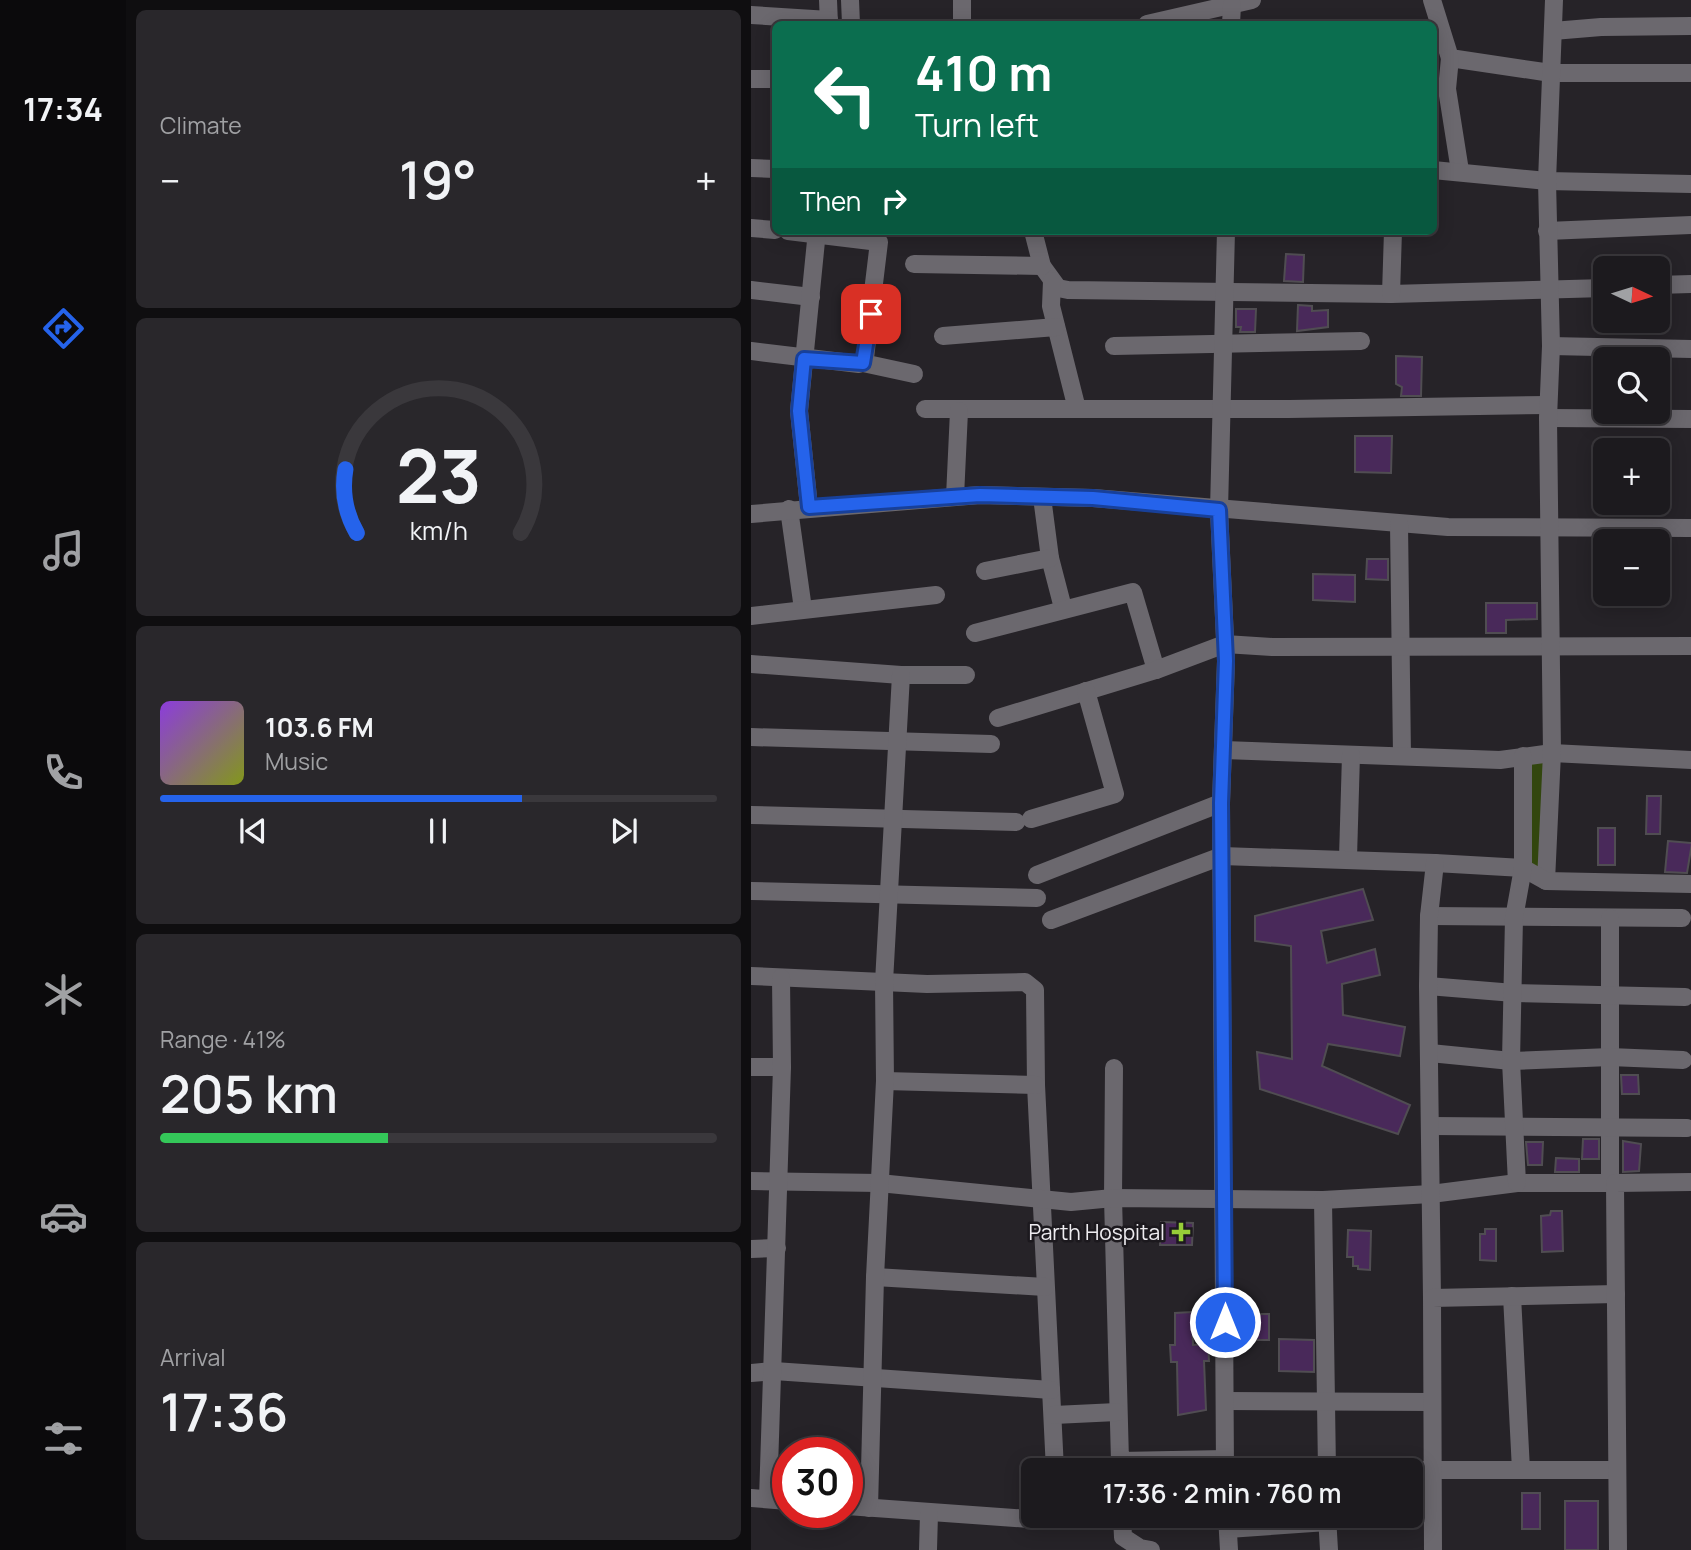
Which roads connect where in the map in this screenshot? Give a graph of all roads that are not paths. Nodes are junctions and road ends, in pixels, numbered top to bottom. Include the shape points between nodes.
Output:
1 (828, 0) edge
2 (850, 0) edge
3 (962, 0) edge
4 (1251, 0) edge
5 (1432, 0) edge
6 (1554, 0) edge
7 (1222, 4) edge
8 (751, 15) edge
9 (818, 21) edge
10 (829, 21) edge
11 (851, 21) edge
12 (962, 21) edge
13 (1158, 21) edge
14 (1230, 21) edge
15 (1691, 26) edge
16 (1553, 31) junction
17 (1450, 58) junction
18 (1551, 73) junction
19 (1691, 73) edge
20 (751, 79) edge
21 (772, 79) edge
22 (751, 168) edge
23 (772, 169) edge
24 (1437, 170) edge
25 (1460, 171) junction
26 (1547, 181) junction
27 (1691, 184) edge
28 (1691, 225) edge
29 (751, 228) edge
30 (772, 230) edge
31 (1547, 231) junction
32 (816, 235) edge
33 (835, 235) edge
34 (1034, 235) edge
35 (1226, 235) edge
36 (1393, 235) edge
37 (914, 264) dead end
38 (1047, 274) junction
39 (1691, 284) edge
40 (1670, 285) edge
41 (1593, 288) edge
42 (751, 290) edge
43 (1548, 290) junction
44 (1225, 292) junction
45 (1391, 294) junction
46 (811, 297) junction
47 (1055, 327) junction
48 (943, 336) dead end
49 (1361, 341) dead end
50 (1224, 342) junction
51 (1114, 346) dead end
52 (1551, 346) junction
53 (1691, 349) edge
54 (751, 351) edge
55 (804, 359) junction
56 (863, 363) junction
57 (914, 374) dead end
58 (1221, 408) junction
59 (925, 409) dead end
60 (1077, 409) junction
61 (959, 411) junction
62 (1548, 411) junction
63 (1691, 419) edge
64 (955, 497) junction
65 (1042, 497) junction
66 (809, 507) junction
67 (789, 509) junction
68 (1219, 510) junction
69 (751, 514) edge
70 (1399, 524) junction
71 (1551, 527) junction
72 (1691, 528) edge
73 (1050, 558) junction
74 (985, 571) dead end
75 (936, 595) dead end
76 (1063, 608) junction
77 (803, 609) junction
78 (751, 616) edge
79 (975, 633) dead end
80 (1225, 645) junction
81 (1691, 646) edge
82 (1400, 648) junction
83 (1549, 648) junction
84 (751, 664) edge
85 (1156, 670) junction
86 (966, 674) dead end
87 (901, 675) junction
88 (1086, 691) junction
89 (998, 718) dead end
90 (751, 737) edge
91 (898, 741) junction
92 (991, 744) dead end
93 (1224, 750) junction
94 (1552, 753) junction
95 (1351, 755) junction
96 (1523, 756) junction
97 (1402, 757) junction
98 (1691, 760) edge
99 (1221, 803) junction
100 (751, 815) edge
101 (894, 820) junction
102 (1222, 856) junction
103 (1348, 858) junction
104 (1435, 863) junction
105 (1523, 868) junction
106 (1037, 875) dead end
107 (1546, 881) junction
108 (1691, 884) edge
109 (751, 891) edge
110 (889, 894) junction
111 (1037, 898) dead end
112 (1429, 916) junction
113 (1514, 918) junction
114 (1610, 918) junction
115 (1682, 918) dead end
116 (1051, 920) dead end
117 (751, 976) edge
118 (781, 978) junction
119 (884, 982) junction
120 (1428, 986) junction
121 (1514, 993) junction
122 (1608, 994) junction
123 (1685, 997) dead end
124 (1430, 1053) junction
125 (1610, 1057) junction
126 (1683, 1060) dead end
127 (1512, 1061) junction
128 (751, 1067) edge
129 (782, 1067) junction
130 (1114, 1068) dead end
131 (885, 1082) junction
132 (1036, 1085) junction
133 (1515, 1125) junction
134 (1432, 1126) junction
135 (1612, 1126) junction
136 (1687, 1128) dead end
137 (751, 1181) edge
138 (777, 1182) junction
139 (1691, 1182) edge
140 (879, 1183) junction
141 (1517, 1183) junction
142 (1613, 1183) junction
143 (1431, 1194) junction
144 (1042, 1198) junction
145 (1113, 1198) junction
146 (1224, 1199) junction
147 (1323, 1200) junction
148 (777, 1248) junction
149 (751, 1249) edge
150 (875, 1277) junction
151 (1045, 1287) junction
152 (1616, 1294) junction
153 (1512, 1296) junction
154 (1432, 1298) junction
155 (774, 1371) junction
156 (751, 1373) edge
157 (872, 1378) junction
158 (1050, 1390) junction
159 (1226, 1401) junction
160 (1324, 1401) junction
161 (1432, 1402) junction
162 (1117, 1412) junction
163 (1054, 1415) junction
164 (1055, 1458) edge
165 (1120, 1458) edge
166 (1225, 1458) edge
167 (1326, 1458) edge
168 (1423, 1469) edge
169 (1432, 1469) junction
170 (1521, 1470) junction
171 (1617, 1470) junction
172 (759, 1499) edge
173 (863, 1507) edge
174 (869, 1508) junction
175 (929, 1514) junction
176 (1021, 1519) edge
177 (1123, 1528) edge
178 (1227, 1528) edge
179 (1328, 1528) edge
180 (928, 1550) edge
181 (1151, 1550) edge
182 (1229, 1550) edge
183 (1329, 1550) edge
184 (1433, 1550) edge
185 (1618, 1550) edge

1 - 10 street
2 - 11 street
3 - 12 street
4 - 7 street
5 - 17 street
6 - 16 street
7 - 13 street
7 - 14 street
8 - 9 street
15 - 16 street
16 - 18 street
17 - 18 street
17 - 25 street via 1447,89
18 - 19 street
18 - 26 street
20 - 21 street
22 - 23 street
24 - 25 street
25 - 26 street
26 - 27 street
26 - 31 street
28 - 31 street
29 - 30 street
31 - 43 street
32 - 46 street
33 - 56 street via 879,242
34 - 38 street
35 - 44 street
36 - 45 street
37 - 38 street
38 - 44 street via 1058,288 1068,290
38 - 47 street
39 - 40 street
41 - 43 street
42 - 46 street
43 - 45 street
43 - 52 street
44 - 45 street
44 - 50 street
46 - 55 street
47 - 48 street
47 - 60 street
49 - 50 street
50 - 51 street
50 - 58 street
52 - 53 street
52 - 62 street
54 - 55 street
55 - 56 street
55 - 66 street via 799,411
56 - 57 street
58 - 60 street
58 - 62 street
58 - 68 street
59 - 61 street
60 - 61 street
61 - 64 street
62 - 63 street
62 - 71 street
64 - 65 street
64 - 66 street
65 - 68 street
65 - 73 street
66 - 67 street
67 - 69 street
67 - 77 street
68 - 70 street
68 - 80 street
70 - 71 street
70 - 82 street
71 - 72 street
71 - 83 street
73 - 74 street
73 - 76 street
75 - 77 street
76 - 79 street
76 - 85 street via 1133,592
77 - 78 street
80 - 82 street
80 - 85 street
80 - 93 street
81 - 83 street
82 - 83 street
82 - 97 street
83 - 94 street
84 - 87 street
85 - 88 street
86 - 87 street
87 - 91 street
88 - 89 street
88 - 101 street via 1115,794 1024,820
90 - 91 street
91 - 92 street
91 - 101 street
93 - 95 street
93 - 99 street
94 - 96 street
94 - 98 street
94 - 107 street
95 - 97 street
95 - 103 street
96 - 97 street via 1500,760
96 - 105 street
99 - 102 street
99 - 106 street
100 - 101 street
101 - 110 street
102 - 103 street
102 - 116 street
102 - 146 street
103 - 104 street
104 - 105 street
104 - 112 street
105 - 107 street
105 - 113 street
107 - 108 street
109 - 110 street
110 - 111 street
110 - 119 street
112 - 113 street
112 - 120 street
113 - 114 street
113 - 121 street
114 - 115 street
114 - 122 street
117 - 118 street
118 - 119 street
118 - 129 street
119 - 131 street
119 - 132 street via 1025,982 1032,986 1037,994
120 - 121 street
120 - 124 street
121 - 122 street
121 - 127 street
122 - 123 street
122 - 125 street
124 - 127 street
124 - 134 street
125 - 126 street
125 - 127 street
125 - 135 street
127 - 133 street
128 - 129 street
129 - 138 street
130 - 145 street
131 - 132 street
131 - 140 street
132 - 144 street
133 - 134 street
133 - 135 street
133 - 141 street
134 - 143 street
135 - 136 street
135 - 142 street
137 - 138 street
138 - 140 street
138 - 148 street
139 - 142 street
140 - 144 street
140 - 150 street
141 - 142 street
141 - 143 street
142 - 152 street
143 - 147 street
143 - 154 street
144 - 145 street via 1071,1202
144 - 151 street
145 - 146 street
145 - 162 street
146 - 147 street
146 - 159 street
147 - 160 street
148 - 149 street
148 - 155 street
150 - 151 street
150 - 157 street
151 - 158 street
152 - 153 street
152 - 171 street
153 - 154 street
153 - 170 street
154 - 161 street
155 - 156 street
155 - 157 street
155 - 172 street
157 - 158 street
157 - 174 street
158 - 163 street
159 - 160 street
159 - 166 street
160 - 161 street
160 - 167 street
161 - 169 street
162 - 163 street
162 - 165 street
163 - 164 street
168 - 169 street
169 - 170 street
169 - 184 street
170 - 171 street
171 - 185 street
173 - 174 street
174 - 175 street
175 - 176 street
175 - 180 street
177 - 181 street via 1123,1537
178 - 182 street
179 - 183 street

